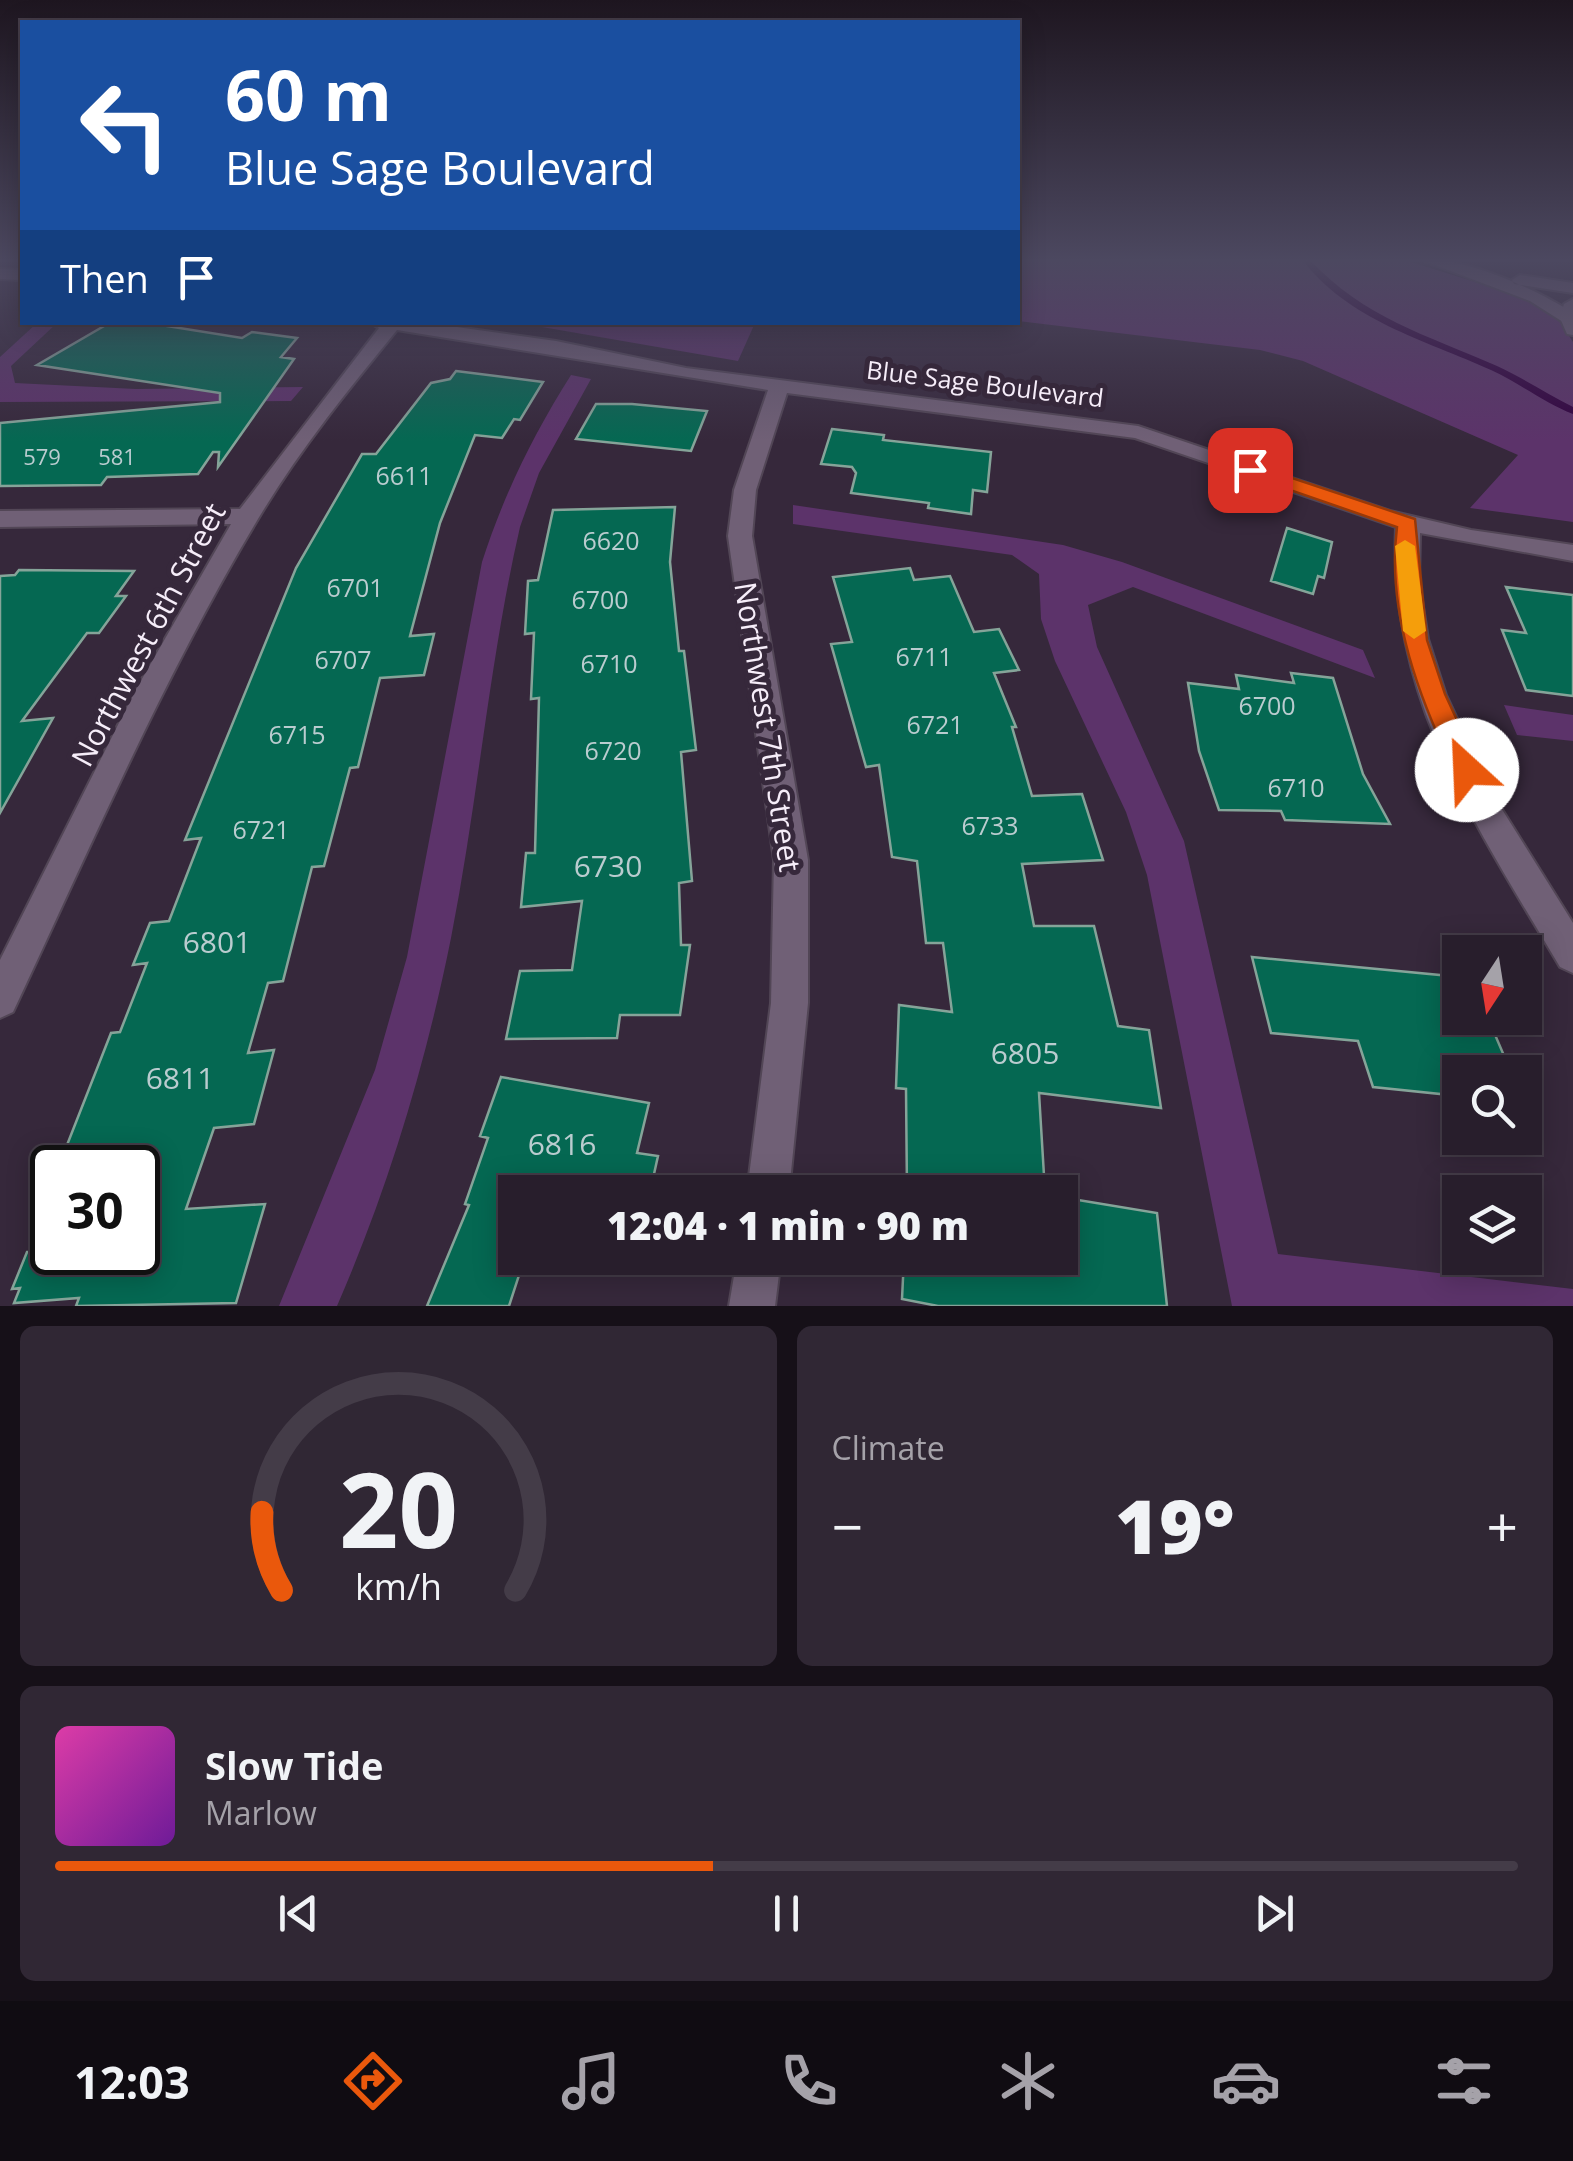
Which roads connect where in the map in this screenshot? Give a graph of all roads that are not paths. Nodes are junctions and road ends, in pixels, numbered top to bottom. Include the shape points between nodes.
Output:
1 (383, 325) edge
2 (397, 325) edge
3 (779, 386) junction
4 (248, 516) junction
5 (0, 519) edge
6 (1408, 524) junction
7 (1573, 553) edge
8 (1573, 955) edge
9 (0, 999) edge
10 (770, 1175) edge
11 (757, 1275) edge
12 (752, 1306) edge

1 - 4 street, Northwest 6th Street
2 - 3 street, Blue Sage Boulevard
3 - 6 street, Blue Sage Boulevard via 1141,433
3 - 10 street, Northwest 7th Street via 745,490 740,536 787,815 791,879 788,1026
4 - 5 street
4 - 9 street, Northwest 6th Street via 178,638
6 - 7 street, Blue Sage Boulevard
6 - 8 street via 1409,600 1433,694 1484,806
11 - 12 street

